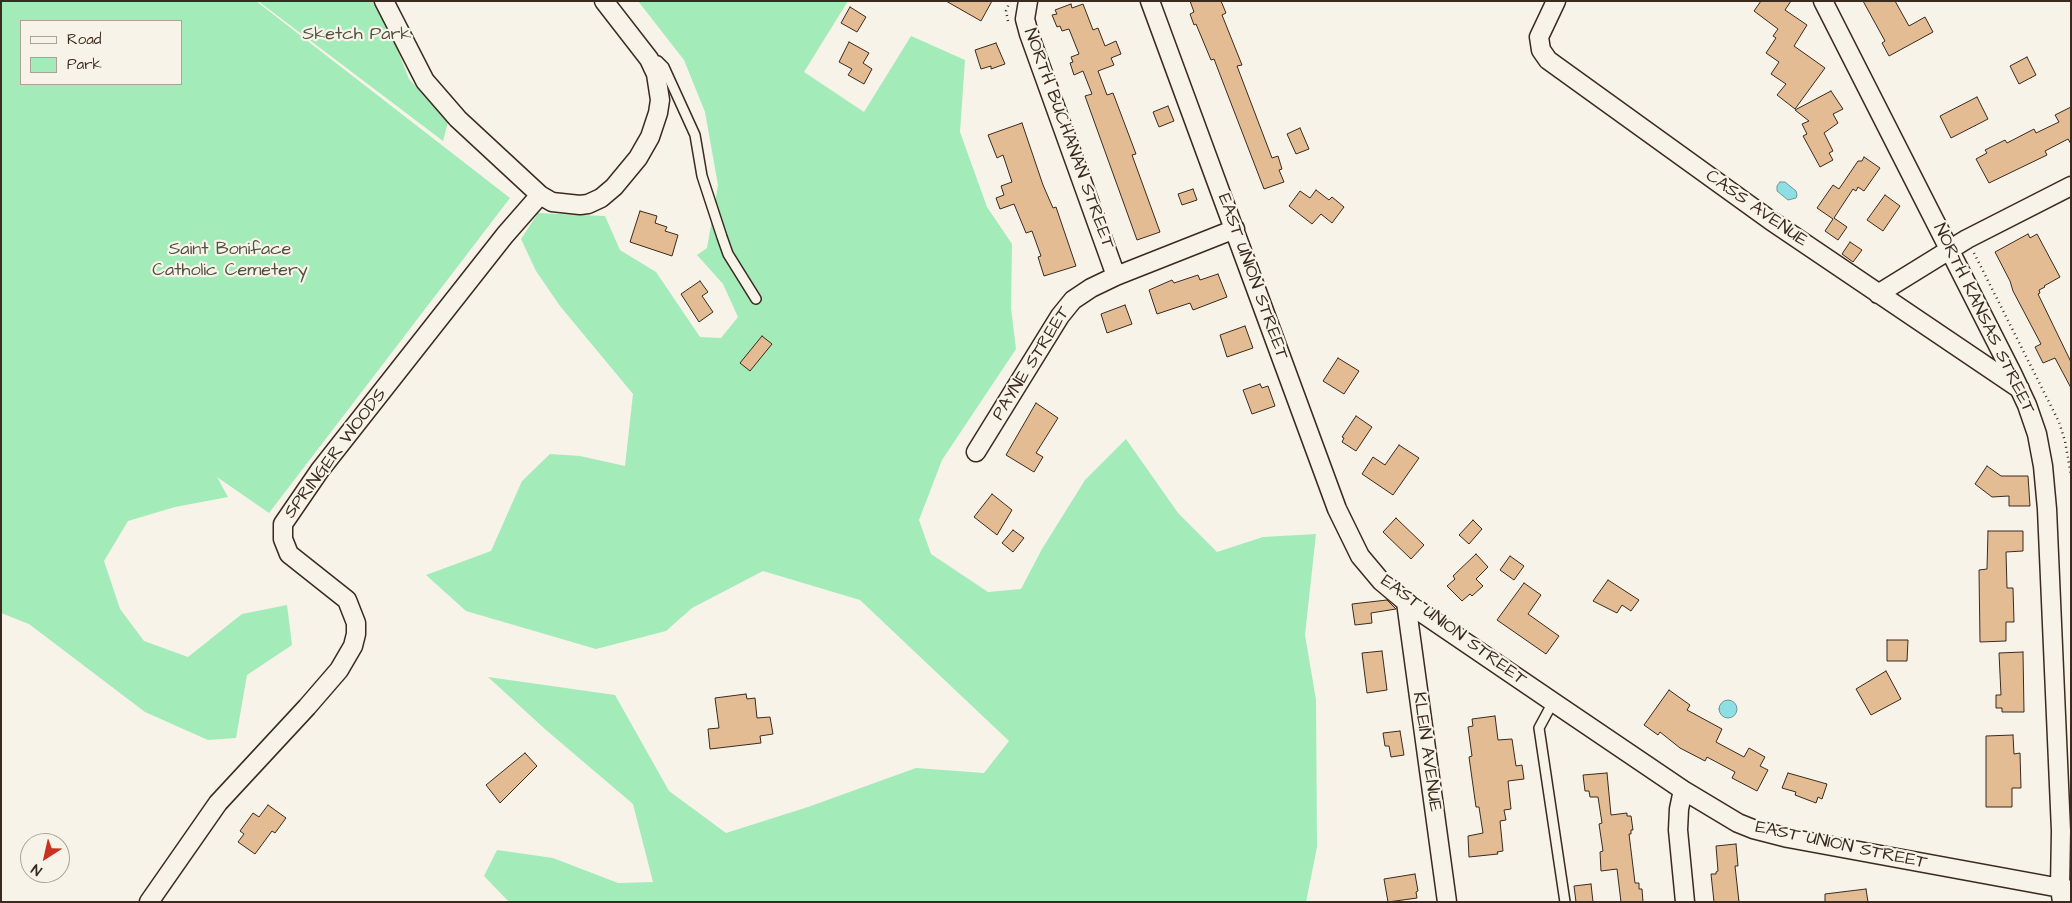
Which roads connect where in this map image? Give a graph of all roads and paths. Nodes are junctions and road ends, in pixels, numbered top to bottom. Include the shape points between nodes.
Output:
1 (384, 1) edge
2 (604, 1) edge
3 (1028, 1) edge
4 (1150, 1) edge
5 (1556, 1) edge
6 (1823, 1) edge
7 (649, 59) junction
8 (2071, 186) edge
9 (540, 195) junction
10 (1235, 229) junction
11 (1967, 240) junction
12 (1950, 250) junction
13 (1116, 276) junction
14 (1878, 294) junction
15 (756, 299) dead end
16 (2020, 390) junction
17 (976, 452) dead end
18 (2071, 475) edge
19 (1406, 602) junction
20 (1553, 702) junction
21 (1683, 790) junction
22 (2065, 893) edge
23 (149, 902) edge
24 (1446, 902) edge
25 (1565, 902) edge
26 (1685, 902) edge

1 - 9 street via 410,55 440,100
2 - 7 street
3 - 13 street, NORTH BUCHANAN STREET via 1025,19 1029,34
4 - 10 street, EAST UNION STREET
5 - 14 street, CASS AVENUE via 1539,38 1540,50 1548,60
6 - 12 street, NORTH KANSAS STREET
7 - 9 street via 656,74 660,100 658,114 650,137 633,164 614,187 588,204 552,202
7 - 15 lane via 664,67 695,135 702,176 728,254
8 - 11 street
9 - 23 street, SPRINGER WOODS via 320,470 283,524 283,538 289,554 348,600 356,623 353,646 339,670 308,707 218,802
10 - 13 street, PAYNE STREET
10 - 19 street, EAST UNION STREET via 1351,540 1370,569
11 - 12 street
11 - 18 path via 2059,422
12 - 14 street
12 - 16 street, NORTH KANSAS STREET
13 - 17 street, PAYNE STREET via 1081,294 1066,307
14 - 16 street, CASS AVENUE
16 - 22 street, NORTH KANSAS STREET via 2037,434 2047,509
19 - 20 street, EAST UNION STREET
19 - 24 street, KLEIN AVENUE
20 - 21 street, EAST UNION STREET
20 - 25 lane via 1539,728
21 - 22 street, EAST UNION STREET via 1753,829
21 - 26 street via 1678,830

